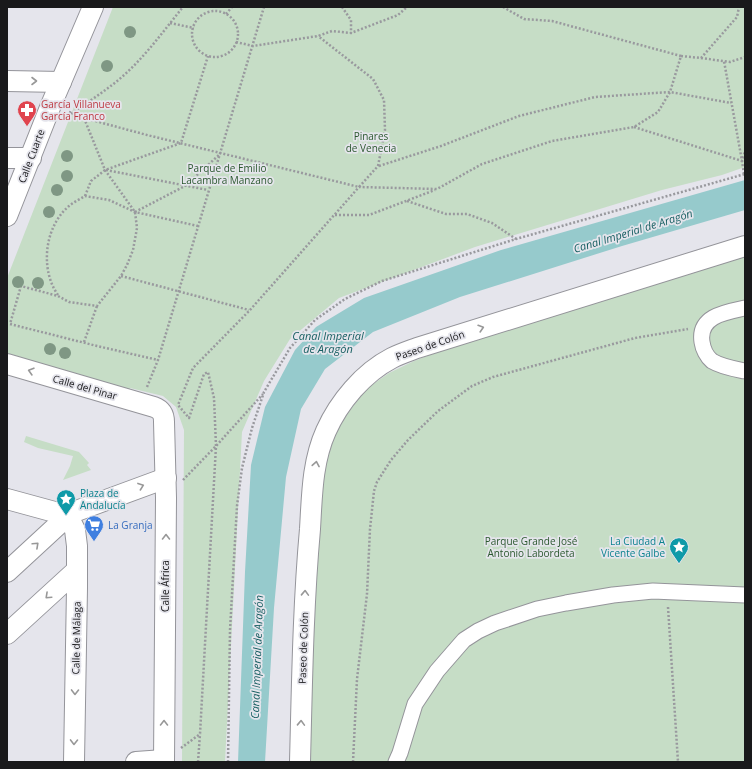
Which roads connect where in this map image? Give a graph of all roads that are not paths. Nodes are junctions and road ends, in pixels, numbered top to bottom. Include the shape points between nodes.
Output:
1 (93, 7) edge
2 (7, 81) edge
3 (62, 82) junction
4 (7, 158) edge
5 (31, 158) junction
6 (7, 216) edge
7 (745, 246) edge
8 (745, 308) edge
9 (7, 364) edge
10 (745, 371) edge
11 (161, 411) joint
12 (173, 481) junction
13 (7, 499) edge
14 (66, 516) junction
15 (77, 570) junction
16 (7, 572) edge
17 (745, 595) edge
18 (7, 634) edge
19 (168, 758) edge
20 (74, 762) edge
21 (136, 762) edge
22 (300, 762) edge
23 (396, 762) edge

1 - 3 street, Calle Cuarte
2 -> 3 street
3 - 5 street, Calle Cuarte
4 - 5 street
5 - 6 street, Calle Cuarte
22 -> 7 street, Paseo de Colón via 305,580 314,472 318,452 327,430 339,408 356,386 391,358 417,348
8 - 10 street via 717,315 704,326 701,336 702,345 712,360
11 -> 9 street, Calle del Pinar
11 - 12 street, Calle África
14 -> 12 street
19 -> 12 street, Calle África
13 - 14 street via 56,511
14 - 15 street, Calle de Málaga via 73,525 76,536
16 -> 14 street
15 -> 18 street
15 -> 20 street, Calle de Málaga
17 - 23 street via 653,591 613,595 537,609 478,631 464,640 437,671 415,704
19 - 21 street

